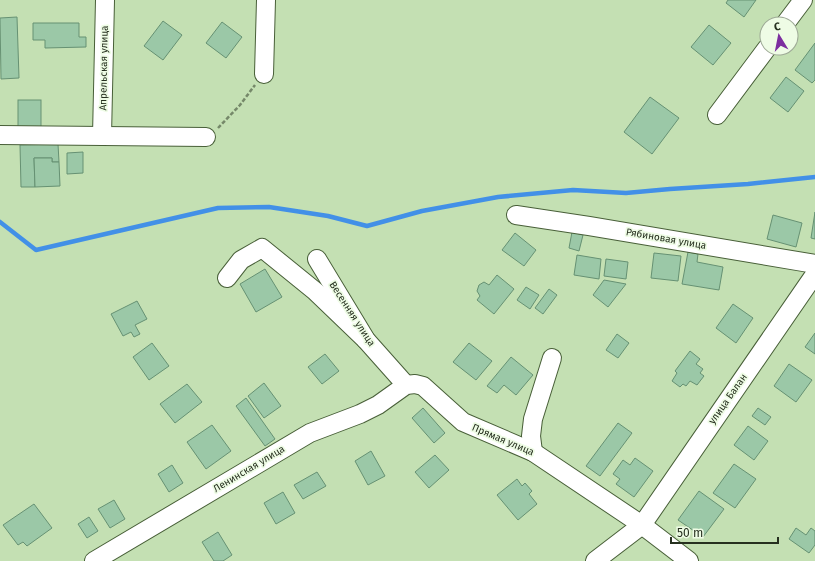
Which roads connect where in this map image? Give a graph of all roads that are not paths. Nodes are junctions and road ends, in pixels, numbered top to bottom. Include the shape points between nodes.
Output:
1 (105, 0) edge
2 (266, 0) edge
3 (803, 0) edge
4 (791, 16) edge
5 (761, 56) edge
6 (264, 74) road end
7 (717, 115) dead end
8 (0, 135) edge
9 (102, 136) junction
10 (206, 137) road end
11 (516, 215) dead end
12 (317, 259) dead end
13 (815, 264) edge
14 (815, 274) edge
15 (227, 278) dead end
16 (366, 340) junction
17 (552, 358) dead end
18 (406, 385) junction
19 (534, 452) junction
20 (642, 525) junction
21 (94, 561) edge
22 (595, 561) edge
23 (689, 561) edge

1 - 9 street, Апрельская улица
2 - 6 street
3 - 4 street
5 - 7 street
8 - 9 street
9 - 10 street
11 - 13 street, Рябиновая улица
12 - 16 street, Весенняя улица
14 - 20 street, улица Балан
15 - 16 street via 241,260 262,248 315,292
16 - 18 street, Весенняя улица
17 - 19 street via 533,420
18 - 19 street, Прямая улица via 423,386 463,422
18 - 21 street, Ленинская улица via 360,414 310,433
19 - 20 street, Прямая улица
20 - 22 street, улица Балан
20 - 23 street, Прямая улица

